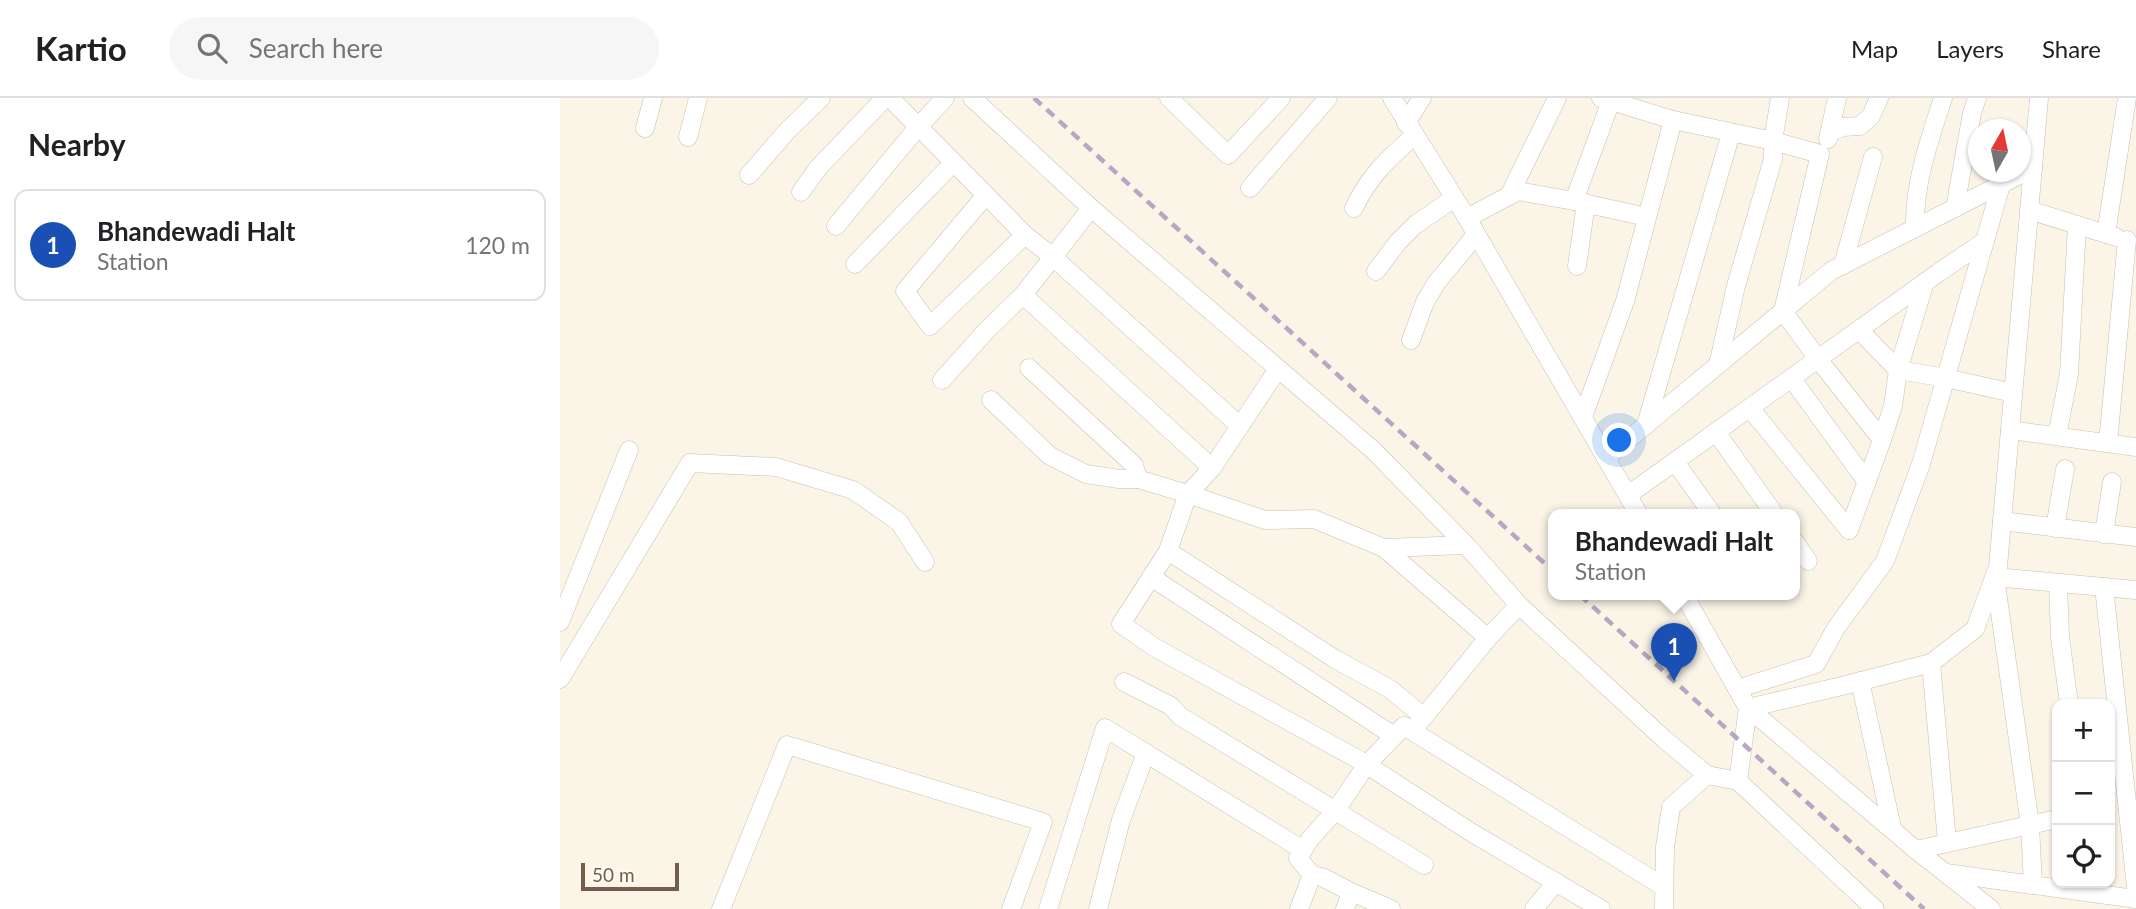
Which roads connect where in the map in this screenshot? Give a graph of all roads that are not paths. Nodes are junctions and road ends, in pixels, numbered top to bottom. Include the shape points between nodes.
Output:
1 (653, 98) edge
2 (698, 98) edge
3 (821, 98) edge
4 (888, 98) edge
5 (944, 98) edge
6 (972, 98) edge
7 (1169, 98) edge
8 (1328, 98) edge
9 (1392, 98) edge
10 (1422, 98) edge
11 (1557, 98) edge
12 (1780, 98) edge
13 (1837, 98) edge
14 (1879, 98) edge
15 (1943, 98) edge
16 (1977, 98) edge
17 (2039, 98) edge
18 (2127, 98) edge
19 (1606, 99) edge
20 (1274, 100) edge
21 (1642, 104) edge
22 (1673, 120) junction
23 (918, 127) junction
24 (645, 128) dead end
25 (1410, 130) junction
26 (1830, 132) junction
27 (1731, 133) junction
28 (688, 137) dead end
29 (1773, 141) junction
30 (1820, 154) junction
31 (1873, 157) dead end
32 (953, 163) junction
33 (2033, 168) junction
34 (749, 175) dead end
35 (2001, 185) junction
36 (1250, 188) dead end
37 (801, 192) dead end
38 (986, 195) junction
39 (1509, 196) junction
40 (1454, 198) junction
41 (1580, 202) junction
42 (1091, 208) junction
43 (1354, 208) dead end
44 (1955, 208) junction
45 (2029, 210) junction
46 (1647, 217) junction
47 (1467, 218) junction
48 (2077, 225) junction
49 (836, 226) dead end
50 (1915, 228) junction
51 (2106, 234) junction
52 (1025, 235) junction
53 (1476, 235) junction
54 (1984, 241) junction
55 (2131, 242) edge
56 (1053, 257) junction
57 (855, 264) dead end
58 (1843, 265) junction
59 (1577, 266) dead end
60 (1376, 271) dead end
61 (1925, 282) junction
62 (1023, 295) junction
63 (1783, 311) junction
64 (1858, 330) junction
65 (1411, 340) dead end
66 (1818, 359) junction
67 (1718, 365) junction
68 (1029, 368) dead end
69 (1278, 369) junction
70 (1898, 370) junction
71 (1946, 378) junction
72 (1792, 379) junction
73 (942, 380) dead end
74 (2013, 393) junction
75 (991, 400) dead end
76 (1750, 408) junction
77 (1583, 417) junction
78 (1646, 425) junction
79 (1240, 426) junction
80 (2010, 430) junction
81 (1716, 432) junction
82 (2057, 436) junction
83 (1882, 440) junction
84 (2108, 443) junction
85 (2136, 447) edge
86 (629, 450) dead end
87 (1606, 458) junction
88 (1675, 462) junction
89 (1212, 468) junction
90 (2065, 469) dead end
91 (1138, 479) junction
92 (1867, 482) junction
93 (2112, 482) dead end
94 (1188, 494) junction
95 (1628, 495) junction
96 (1636, 509) edge
97 (1709, 509) edge
98 (1771, 509) edge
99 (2002, 521) junction
100 (2055, 528) junction
101 (2104, 534) junction
102 (2136, 537) edge
103 (1466, 545) junction
104 (1384, 548) junction
105 (1800, 549) edge
106 (1168, 551) junction
107 (1808, 561) dead end
108 (925, 562) dead end
109 (1151, 577) junction
110 (1995, 577) junction
111 (2058, 583) junction
112 (2104, 587) junction
113 (2136, 590) edge
114 (1687, 600) edge
115 (1519, 606) junction
116 (560, 622) edge
117 (1488, 638) junction
118 (1931, 663) junction
119 (560, 679) edge
120 (1860, 681) junction
121 (1124, 682) dead end
122 (1737, 689) junction
123 (2068, 699) edge
124 (1748, 708) junction
125 (1410, 728) junction
126 (1146, 753) junction
127 (1367, 765) junction
128 (1707, 775) junction
129 (1738, 781) junction
130 (2124, 809) edge
131 (1336, 810) junction
132 (2052, 820) edge
133 (2030, 825) junction
134 (1892, 828) junction
135 (1947, 842) dead end
136 (1303, 850) junction
137 (1916, 850) junction
138 (1424, 865) dead end
139 (1945, 873) junction
140 (1312, 875) junction
141 (1556, 882) junction
142 (2033, 885) junction
143 (1664, 887) junction
144 (2136, 887) edge
145 (2088, 895) edge
146 (2136, 899) edge
147 (1348, 901) edge
148 (721, 909) edge
149 (1011, 909) edge
150 (1048, 909) edge
151 (1098, 909) edge
152 (1299, 909) edge
153 (1391, 909) edge
154 (1534, 909) edge
155 (1601, 909) edge
156 (1664, 909) edge
157 (1875, 909) edge
158 (1991, 909) edge

1 - 24 street
2 - 28 street
3 - 34 street
4 - 23 street
4 - 37 street via 818,168
5 - 23 street
6 - 42 street
7 - 20 street via 1228,155
8 - 36 street
9 - 25 street
10 - 25 street
11 - 39 street
12 - 29 street
13 - 26 street
14 - 26 street via 1860,127
15 - 50 street via 1926,149
16 - 44 street
17 - 33 street
18 - 51 street
19 - 21 street
19 - 41 street
21 - 22 street
22 - 27 street
22 - 46 street
23 - 32 street
23 - 49 street
25 - 40 street
25 - 43 street via 1371,177
26 - 30 street
27 - 29 street
27 - 78 street
29 - 30 street
29 - 67 street via 1773,159
30 - 63 street
31 - 58 street
32 - 38 street
32 - 57 street
33 - 35 street
33 - 45 street
35 - 44 street
35 - 54 street
38 - 52 street
38 - 52 street via 905,291 930,326
39 - 41 street via 1518,191
39 - 47 street
40 - 47 street
40 - 60 street via 1415,225
41 - 46 street
41 - 59 street
42 - 56 street
42 - 69 street
44 - 50 street
45 - 48 street
45 - 74 street
46 - 77 street via 1625,301
47 - 53 street
48 - 51 street
48 - 82 street via 2069,374
50 - 58 street
51 - 55 street
52 - 56 street
53 - 65 street via 1437,282
53 - 77 street
54 - 61 street
54 - 71 street
55 - 84 street
56 - 62 street
56 - 79 street
58 - 63 street
61 - 64 street
61 - 70 street
62 - 73 street
62 - 89 street
63 - 66 street
63 - 67 street
64 - 66 street
64 - 70 street
66 - 72 street
66 - 83 street
67 - 78 street
68 - 91 street via 1135,465
69 - 79 street
69 - 103 street via 1373,450
70 - 71 street
70 - 83 street
71 - 74 street
71 - 122 street via 1885,561 1816,664
72 - 76 street
72 - 92 street
74 - 80 street
75 - 91 street via 1050,456 1086,474
76 - 81 street
76 - 92 street via 1849,530
77 - 87 street
78 - 87 street
79 - 89 street
80 - 82 street
80 - 99 street
81 - 88 street
81 - 98 street
82 - 84 street
83 - 92 street
84 - 85 street
86 - 116 street
87 - 95 street
88 - 95 street
88 - 97 street
89 - 94 street
90 - 100 street
91 - 94 street
93 - 101 street
94 - 104 street via 1265,520 1314,519
94 - 106 street
95 - 96 street
99 - 100 street
99 - 110 street
100 - 101 street
101 - 102 street
103 - 104 street
103 - 115 street
104 - 117 street
105 - 107 street
106 - 109 street
106 - 125 street via 1390,690
108 - 119 street via 899,522 853,491 776,467 690,463
109 - 125 street
109 - 127 street via 1121,624
110 - 111 street
110 - 118 street via 1975,629
110 - 133 street
111 - 112 street
111 - 123 street
112 - 113 street
112 - 130 street
114 - 122 street
115 - 117 street
115 - 128 street
117 - 125 street
118 - 120 street
118 - 135 street
120 - 124 street
120 - 134 street
121 - 131 street via 1171,706 1180,716
122 - 124 street
124 - 129 street
124 - 134 street
125 - 127 street
125 - 143 street
126 - 136 street
126 - 150 street via 1105,728
126 - 151 street via 1121,821
127 - 131 street
127 - 141 street
128 - 129 street
128 - 143 street via 1671,807
129 - 157 street
130 - 144 street
131 - 136 street
131 - 138 street
132 - 133 street
133 - 137 street
133 - 142 street
134 - 137 street
136 - 140 street via 1298,858
137 - 139 street
139 - 142 street
139 - 158 street
140 - 147 street via 1322,877
140 - 152 street
141 - 154 street
141 - 155 street
142 - 145 street
143 - 156 street
145 - 146 street
147 - 153 street
148 - 149 street via 787,745 1043,822

